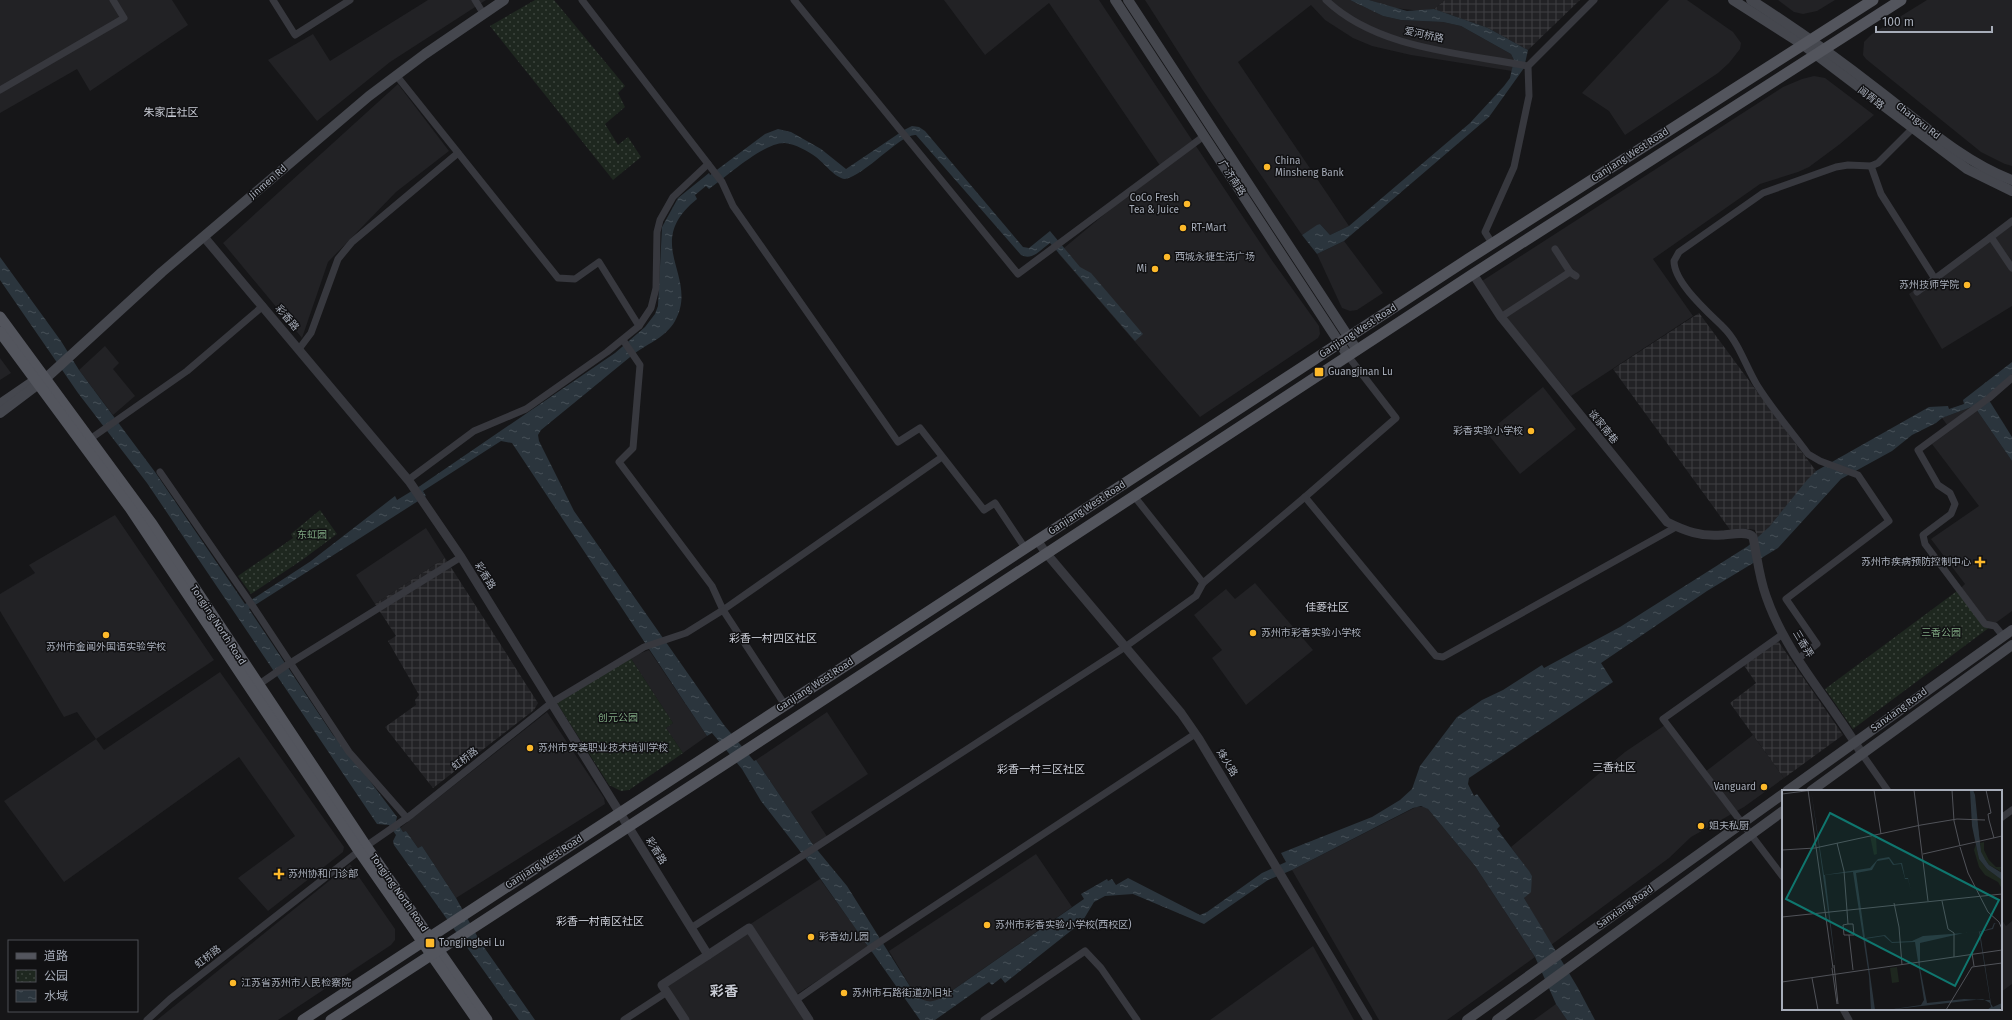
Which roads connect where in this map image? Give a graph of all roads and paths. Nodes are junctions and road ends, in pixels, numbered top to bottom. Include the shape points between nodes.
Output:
1 (113, 0) edge
2 (273, 0) edge
3 (350, 0) edge
4 (475, 0) edge
5 (504, 0) edge
6 (582, 0) edge
7 (794, 0) edge
8 (1115, 0) edge
9 (1128, 0) edge
10 (1326, 0) edge
11 (1594, 0) edge
12 (1734, 0) edge
13 (1751, 0) edge
14 (1873, 0) edge
15 (1901, 0) edge
16 (484, 13) junction
17 (1806, 42) junction
18 (1820, 52) junction
19 (1527, 65) junction
20 (396, 75) junction
21 (0, 90) edge
22 (1912, 129) junction
23 (1204, 136) junction
24 (458, 153) junction
25 (708, 164) junction
26 (1871, 166) junction
27 (2012, 180) edge
28 (2012, 191) edge
29 (1540, 212) junction
30 (2012, 221) edge
31 (1548, 226) junction
32 (204, 237) junction
33 (1991, 237) junction
34 (1492, 243) junction
35 (1555, 249) dead end
36 (2012, 268) edge
37 (1473, 274) junction
38 (1935, 279) junction
39 (1917, 292) dead end
40 (263, 306) junction
41 (0, 317) edge
42 (1502, 317) junction
43 (638, 326) junction
44 (0, 332) edge
45 (1344, 340) junction
46 (624, 341) junction
47 (299, 349) junction
48 (1353, 353) junction
49 (2012, 378) edge
50 (40, 382) junction
51 (0, 404) edge
52 (0, 413) edge
53 (90, 439) junction
54 (942, 457) junction
55 (160, 472) dead end
56 (409, 481) junction
57 (1134, 496) junction
58 (1305, 497) junction
59 (1676, 527) junction
60 (1752, 535) joint
61 (1038, 540) junction
62 (1025, 548) junction
63 (1046, 553) junction
64 (461, 557) junction
65 (1203, 583) junction
66 (724, 610) junction
67 (2012, 630) edge
68 (1783, 634) junction
69 (2003, 636) junction
70 (2012, 645) edge
71 (1125, 647) junction
72 (1798, 659) junction
73 (288, 664) junction
74 (258, 685) junction
75 (551, 703) junction
76 (785, 705) junction
77 (1195, 734) junction
78 (1855, 742) junction
79 (1862, 754) junction
80 (1788, 790) edge
81 (1812, 790) edge
82 (1887, 790) edge
83 (1782, 795) edge
84 (2012, 810) edge
85 (1782, 812) edge
86 (619, 813) junction
87 (2002, 817) edge
88 (406, 818) junction
89 (1742, 823) junction
90 (628, 826) junction
91 (1751, 834) junction
92 (363, 849) junction
93 (1782, 876) edge
94 (691, 928) junction
95 (426, 939) junction
96 (435, 952) junction
97 (708, 955) junction
98 (667, 992) junction
99 (796, 1000) junction
100 (1844, 1010) edge
101 (147, 1020) edge
102 (303, 1020) edge
103 (331, 1020) edge
104 (477, 1020) edge
105 (487, 1020) edge
106 (624, 1020) edge
107 (685, 1020) edge
108 (809, 1020) edge
109 (984, 1020) edge
110 (1138, 1020) edge
111 (1368, 1020) edge
112 (1467, 1020) edge
113 (1497, 1020) edge
114 (1849, 1020) edge

1 - 21 street via 124,18
2 - 3 street via 295,35
4 - 16 street
5 - 16 main road, Jinmen Rd
6 - 25 street
7 - 23 street via 1018,274
8 - 23 main road, 广济南路
9 - 45 main road, 广济南路
10 - 19 street, 爱河桥路 via 1353,21 1387,37
11 - 19 street
12 - 17 main road
13 - 17 main road, Changxu Rd
14 - 17 main road, Ganjiang West Road
15 - 18 main road, Ganjiang West Road
16 - 20 main road, Jinmen Rd
17 - 18 main road, Changxu Rd
17 - 29 main road, Ganjiang West Road
18 - 22 main road, 阊胥路
18 - 27 main road, Changxu Rd via 1974,161
18 - 31 main road, Ganjiang West Road
19 - 34 street via 1529,96 1514,167 1485,232
20 - 24 street
20 - 32 main road, Jinmen Rd
22 - 26 street via 1878,163
22 - 28 main road, 阊胥路 via 1967,168
23 - 45 main road, 广济南路
24 - 43 street via 558,278 575,279 598,262
24 - 47 street via 342,253 311,333
25 - 43 street via 673,197 660,220 657,232 656,288 651,308
25 - 54 street via 722,182 733,206 898,442 920,428
26 - 38 street via 1880,194
26 - 72 street via 1836,167 1763,193 1679,252 1674,261 1674,267 1682,282 1732,338 1757,386 1808,454 1858,475 1889,521 1786,599 1817,644
29 - 31 main road
29 - 34 main road, Ganjiang West Road
30 - 33 street
31 - 37 main road, Ganjiang West Road
32 - 40 street, 彩香路
32 - 50 main road, Jinmen Rd
33 - 36 street
33 - 38 street
34 - 45 main road, Ganjiang West Road
35 - 42 street via 1573,274
37 - 42 street, 谈家南巷
37 - 48 main road, Ganjiang West Road
38 - 39 street
40 - 47 street, 彩香路
40 - 53 street via 187,371
41 - 50 main road, Tongjing North Road
42 - 59 street, 谈家南巷 via 1666,522
43 - 46 street
44 - 50 main road, Tongjing North Road
45 - 48 main road, 广济南路
45 - 61 main road, Ganjiang West Road
46 - 56 street via 526,409 474,431
46 - 66 street via 640,364 633,448 619,462 712,586
47 - 56 street, 彩香路
48 - 57 main road, Ganjiang West Road
48 - 58 street via 1396,418
49 - 69 street via 1975,409 1918,450 1938,485 1950,493 1954,504 1951,514 1923,536 1923,539 1985,624 1995,626
50 - 51 main road, Jinmen Rd
50 - 52 main road, Jinmen Rd
50 - 53 main road, Tongjing North Road
50 - 92 main road, Tongjing North Road
53 - 74 main road, Tongjing North Road via 152,524
54 - 62 street via 984,510 995,503
54 - 66 street, 虹桥路
55 - 73 street via 248,598
56 - 64 street, 彩香路
57 - 63 main road, Ganjiang West Road
57 - 65 street
58 - 59 street via 1436,656 1444,657
58 - 65 street
59 - 60 street, 谈家南巷 via 1692,534
60 - 68 street, 三香弄 via 1766,595
61 - 62 main road, Ganjiang West Road
61 - 63 street, 烽火路
62 - 76 main road, Ganjiang West Road
63 - 71 street, 烽火路
63 - 90 main road, Ganjiang West Road
64 - 73 street
64 - 75 street, 彩香路
65 - 71 street via 1196,596
66 - 75 street, 虹桥路 via 686,633 644,647
66 - 76 street
67 - 69 main road, Sanxiang Road
68 - 72 street, 三香弄
68 - 89 street via 1663,719
69 - 78 main road, Sanxiang Road
70 - 79 main road, Sanxiang Road
71 - 77 street, 烽火路 via 1181,713
71 - 94 street
72 - 78 street, 三香弄
73 - 74 street
73 - 88 street via 349,752
74 - 92 main road, Tongjing North Road
75 - 86 street, 彩香路
75 - 88 street, 虹桥路
76 - 86 main road, Ganjiang West Road
77 - 99 street
77 - 111 street, 烽火路
78 - 79 street, 三香弄
78 - 80 main road, Sanxiang Road
79 - 81 main road, Sanxiang Road
79 - 82 street
83 - 89 main road, Sanxiang Road
84 - 87 street
85 - 91 main road, Sanxiang Road
86 - 90 street, 彩香路
86 - 95 main road, Ganjiang West Road
88 - 92 street, 虹桥路
89 - 91 street
89 - 112 main road, Sanxiang Road
90 - 94 street, 彩香路
90 - 96 main road, Ganjiang West Road
91 - 93 street
91 - 113 main road, Sanxiang Road
92 - 95 main road, Tongjing North Road
92 - 101 street, 虹桥路 via 170,999
94 - 97 street, 彩香路
95 - 96 main road, Tongjing North Road
95 - 102 main road, Ganjiang West Road
96 - 103 main road, Ganjiang West Road
96 - 104 main road
96 - 105 main road
97 - 98 street via 662,985
97 - 99 street via 749,928
98 - 106 street
98 - 107 street
99 - 108 street
100 - 114 street
109 - 110 street via 1085,951 1101,968

